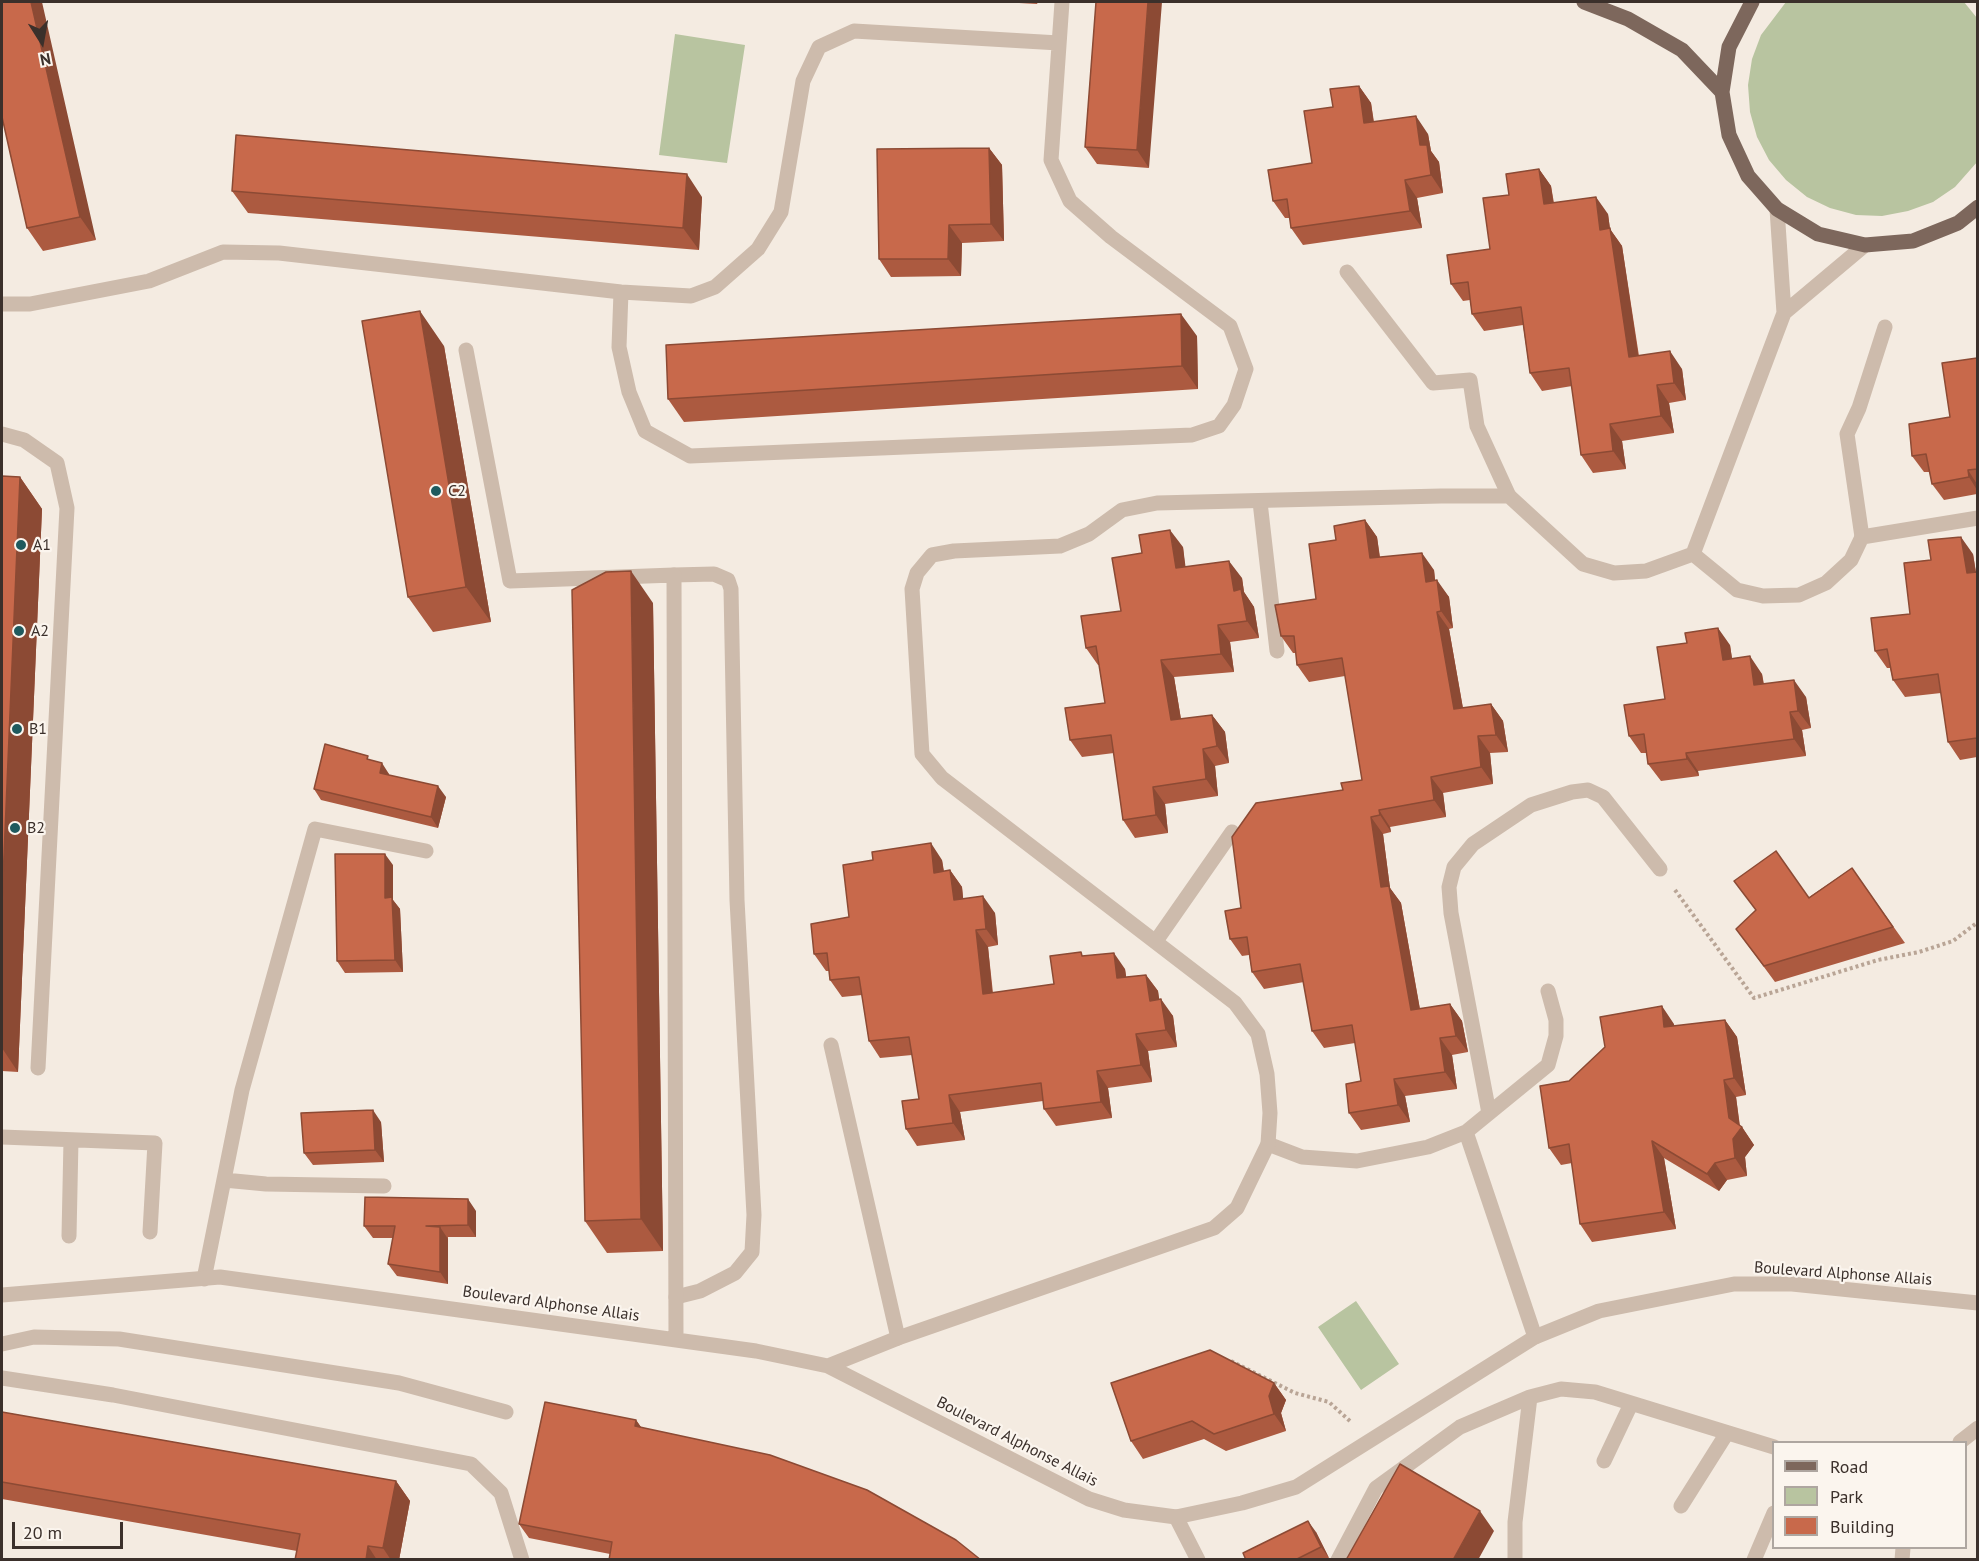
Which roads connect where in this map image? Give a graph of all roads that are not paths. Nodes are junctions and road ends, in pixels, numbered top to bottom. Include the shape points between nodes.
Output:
1 (1062, 2) edge
2 (1584, 2) edge
3 (1752, 2) edge
4 (1059, 43) junction
5 (1722, 92) junction
6 (1977, 207) edge
7 (1777, 209) junction
8 (1865, 245) junction
9 (1347, 272) dead end
10 (621, 292) junction
11 (2, 304) edge
12 (1784, 313) junction
13 (1885, 327) dead end
14 (466, 350) dead end
15 (2, 434) edge
16 (1509, 496) junction
17 (1260, 502) junction
18 (1977, 518) edge
19 (1862, 537) junction
20 (1693, 554) junction
21 (674, 574) junction
22 (1276, 651) dead end
23 (1232, 832) edge
24 (426, 851) dead end
25 (1660, 869) road end
26 (1156, 941) junction
27 (1548, 991) dead end
28 (831, 1045) dead end
29 (39, 1068) dead end
30 (1489, 1113) junction
31 (1466, 1132) junction
32 (2, 1137) edge
33 (71, 1140) junction
34 (1268, 1144) junction
35 (224, 1180) junction
36 (384, 1186) dead end
37 (150, 1232) dead end
38 (69, 1236) dead end
39 (204, 1279) junction
40 (2, 1295) edge
41 (676, 1297) junction
42 (1977, 1303) edge
43 (1535, 1337) junction
44 (898, 1338) junction
45 (676, 1340) junction
46 (2, 1344) edge
47 (828, 1366) junction
48 (2, 1378) edge
49 (1530, 1397) junction
50 (1631, 1404) junction
51 (507, 1412) dead end
52 (1977, 1428) edge
53 (1727, 1433) junction
54 (1961, 1441) edge
55 (1772, 1447) edge
56 (1604, 1461) dead end
57 (1681, 1506) dead end
58 (1772, 1515) edge
59 (1176, 1517) junction
60 (522, 1560) edge
61 (1198, 1560) edge
62 (1338, 1560) edge
63 (1515, 1560) edge
64 (1754, 1560) edge

1 - 4 street
2 - 5 main road via 1628,19 1682,50
3 - 5 main road via 1729,47
4 - 10 street via 855,31 819,47 803,81 781,212 759,249 715,287 691,296
4 - 10 street via 1051,160 1070,201 1111,237 1230,326 1246,369 1234,405 1220,426 1192,435 690,456 645,431 633,402 620,347
5 - 7 main road via 1733,145 1748,176
6 - 8 main road via 1958,223 1913,241
7 - 8 main road via 1818,234
7 - 12 street
8 - 12 street
9 - 16 street via 1433,383 1470,380 1477,426
10 - 11 street via 279,254 223,252 149,281 30,304
12 - 20 street
13 - 19 street via 1847,434
14 - 21 street via 510,581
15 - 29 street via 24,440 57,463 67,508
16 - 17 street
16 - 20 street via 1583,564 1614,573 1646,571
17 - 22 street
17 - 26 street via 1156,503 1122,510 1089,534 1060,546 932,555 917,573 912,589 922,754 942,778
18 - 19 street
19 - 20 street via 1851,560 1826,583 1799,595 1763,597 1737,590
21 - 41 street
21 - 41 street via 714,574 728,580 730,589 737,900 754,1215 752,1252 735,1273 700,1291
23 - 26 street
24 - 35 street via 315,829 242,1090
25 - 30 street via 1603,797 1588,790 1531,805 1473,844 1454,867 1449,887 1450,913
26 - 34 street via 1235,1003 1258,1034 1268,1084
27 - 30 street via 1556,1036 1548,1065
28 - 44 street
30 - 31 street
31 - 34 street via 1428,1147 1357,1161 1302,1157
31 - 43 street
32 - 33 street
33 - 37 street via 155,1143
33 - 38 street
34 - 44 street via 1237,1208 1214,1228
35 - 36 street
35 - 39 street
39 - 40 street, Boulevard Alphonse Allais
39 - 45 street, Boulevard Alphonse Allais via 220,1277
41 - 45 street
42 - 43 street, Boulevard Alphonse Allais via 1792,1284 1734,1284 1599,1311
43 - 59 street, Boulevard Alphonse Allais via 1296,1487
44 - 47 street
45 - 47 street, Boulevard Alphonse Allais
46 - 51 street via 34,1337 119,1339 399,1383
47 - 59 street, Boulevard Alphonse Allais via 1089,1499 1125,1510
48 - 60 street via 113,1395 471,1464 501,1492
49 - 50 street via 1561,1389 1595,1392
49 - 62 street via 1460,1427 1376,1488
49 - 63 street via 1515,1522
50 - 53 street
50 - 56 street
52 - 54 street
53 - 55 street
53 - 57 street
58 - 64 street
59 - 61 street

